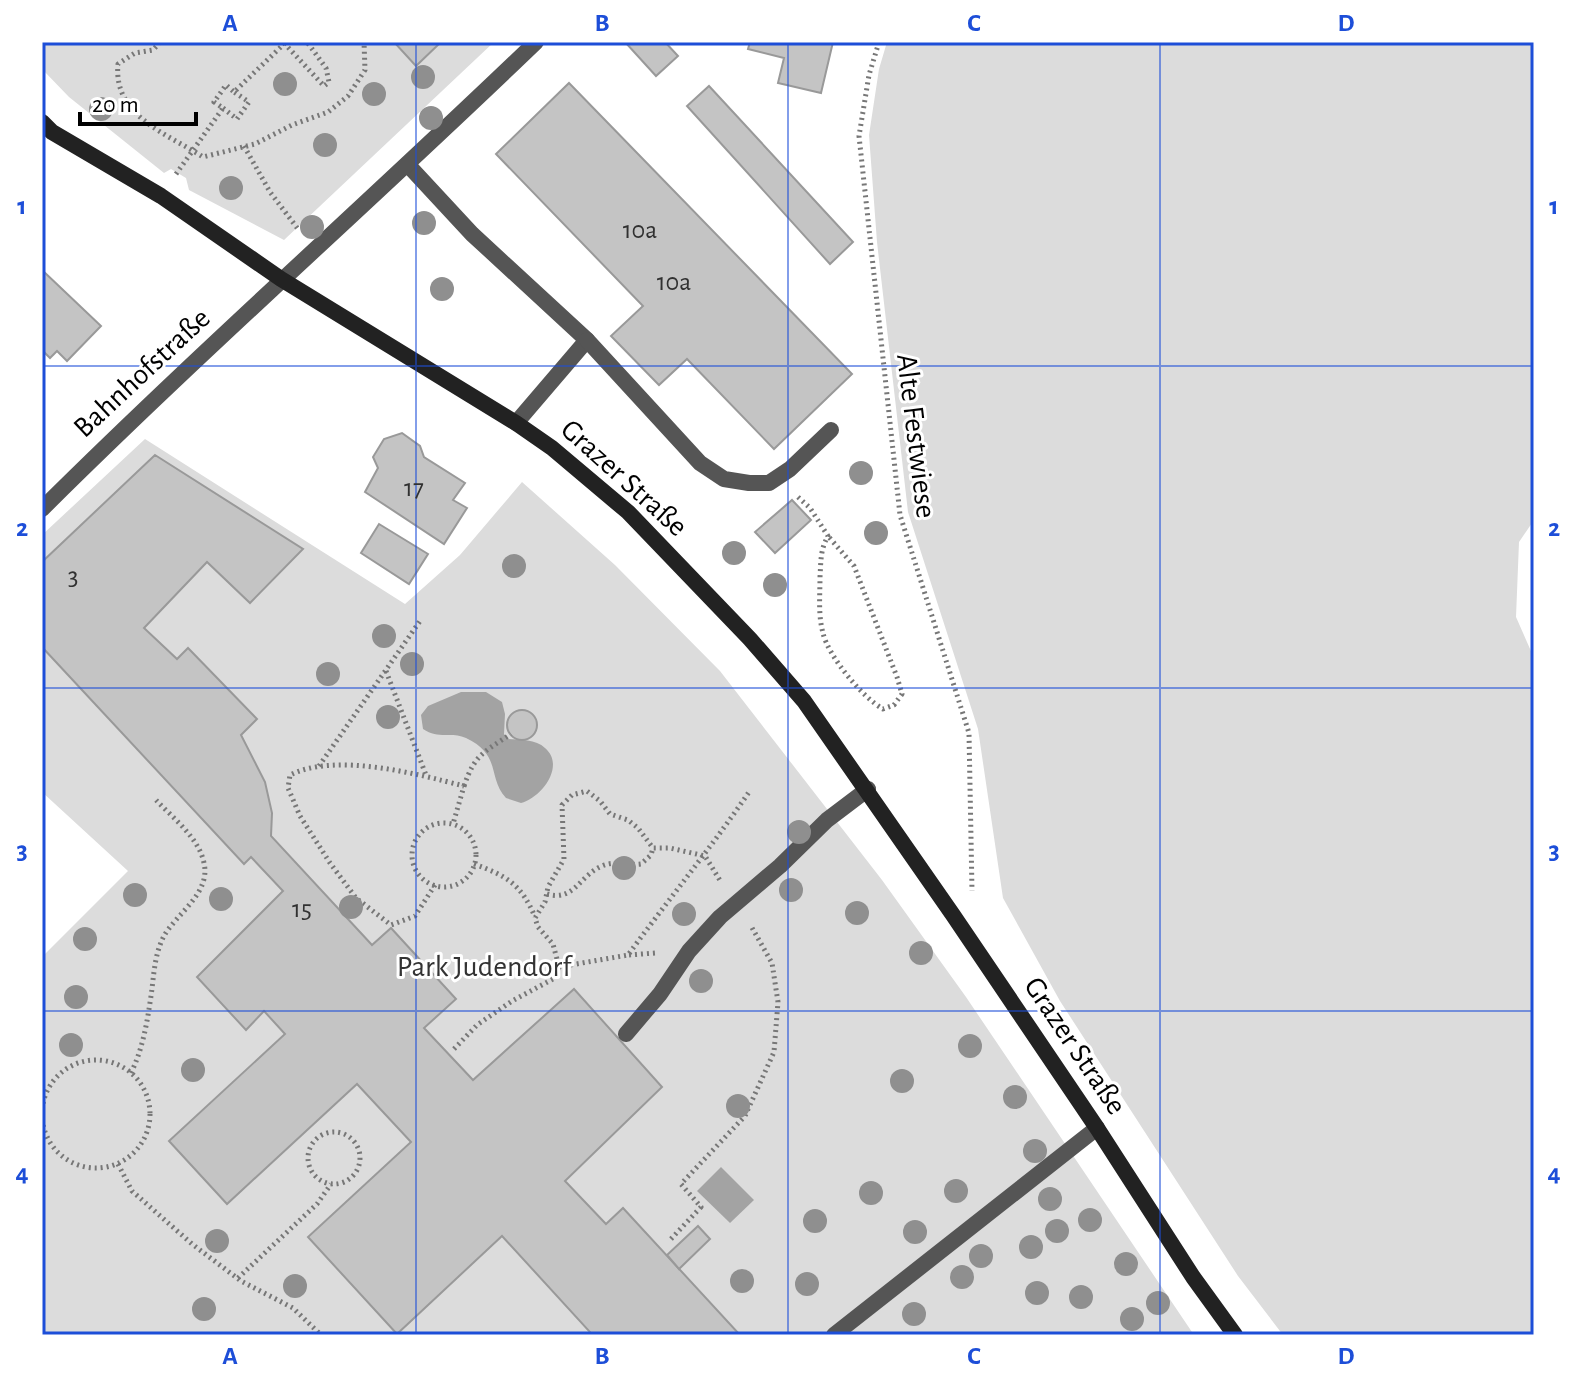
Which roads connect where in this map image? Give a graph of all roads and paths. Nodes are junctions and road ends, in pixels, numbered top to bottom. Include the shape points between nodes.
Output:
1 (160, 42) edge
2 (285, 42) edge
3 (307, 42) edge
4 (364, 42) edge
5 (536, 42) edge
6 (879, 42) edge
7 (234, 92) junction
8 (223, 108) junction
9 (42, 122) edge
10 (244, 146) junction
11 (192, 150) junction
12 (408, 165) junction
13 (161, 196) junction
14 (312, 251) junction
15 (281, 279) junction
16 (587, 340) junction
17 (516, 423) junction
18 (831, 430) dead end
19 (778, 477) junction
20 (42, 509) edge
21 (828, 536) junction
22 (420, 621) dead end
23 (386, 671) junction
24 (509, 735) dead end
25 (319, 767) junction
26 (426, 776) junction
27 (464, 786) junction
28 (868, 789) junction
29 (749, 792) dead end
30 (156, 800) dead end
31 (453, 824) junction
32 (653, 848) junction
33 (705, 856) junction
34 (474, 864) junction
35 (435, 885) junction
36 (547, 894) junction
37 (736, 905) junction
38 (953, 915) junction
39 (535, 918) junction
40 (559, 967) junction
41 (626, 1034) dead end
42 (454, 1049) dead end
43 (131, 1073) junction
44 (1097, 1128) junction
45 (118, 1164) junction
46 (331, 1184) junction
47 (671, 1239) dead end
48 (238, 1278) junction
49 (321, 1335) edge
50 (834, 1335) edge
51 (1235, 1335) edge

1 - 11 path via 118,64 119,93 134,112
2 - 3 path via 324,86 329,82 326,68
2 - 7 path
4 - 10 path via 365,70 348,96 328,112
5 - 12 street
6 - 38 path, Alte Festwiese via 859,136 900,515 969,733 972,900
7 - 8 path via 226,85 214,102
7 - 8 path via 249,102 237,119
8 - 11 path
9 - 13 main road, Grazer Straße
10 - 11 path via 203,157
10 - 14 path
11 - 13 path
12 - 14 street
12 - 16 street via 472,234
13 - 15 main road, Grazer Straße
14 - 15 street
15 - 17 main road, Grazer Straße
15 - 20 street, Bahnhofstraße
16 - 17 street
16 - 19 street via 700,463 724,479 769,483
17 - 28 main road, Grazer Straße via 628,512 804,701
18 - 19 street
19 - 21 path via 810,508
21 - 21 path via 821,548 823,636 870,702 883,709 902,694 897,677 854,566
22 - 23 path
23 - 25 path
23 - 26 path
24 - 27 path via 472,763
25 - 26 path
25 - 35 path via 290,775 288,788 300,816 356,898 391,925 415,916
26 - 27 path
27 - 31 path
28 - 37 street
28 - 38 main road, Grazer Straße
29 - 33 path
30 - 43 path via 199,849 205,878 164,936 155,960 142,1048
31 - 34 path via 474,844
31 - 35 path via 433,824 413,845 413,865
32 - 33 path
32 - 36 path via 641,864 601,866 566,895
32 - 36 path via 628,820 610,814 587,791 578,791 562,805 564,859
33 - 37 path
33 - 40 path via 628,955
34 - 35 path via 463,880
34 - 39 path via 515,883
36 - 39 path
37 - 41 street via 689,951
37 - 47 path via 772,963 778,1002 774,1052 745,1116 681,1184 701,1207
38 - 44 main road, Grazer Straße
39 - 40 path via 553,944
40 - 42 path via 553,979 477,1025
43 - 45 path via 147,1094 150,1121 140,1147
43 - 45 path via 105,1060 69,1067 45,1095 42,1112 51,1145 63,1157 95,1169
44 - 50 street
44 - 51 main road, Grazer Straße
45 - 48 path via 132,1191
46 - 46 path via 348,1180 360,1159 355,1142 332,1131 311,1144 307,1161 315,1177
46 - 48 path via 317,1204
48 - 49 path via 293,1308

